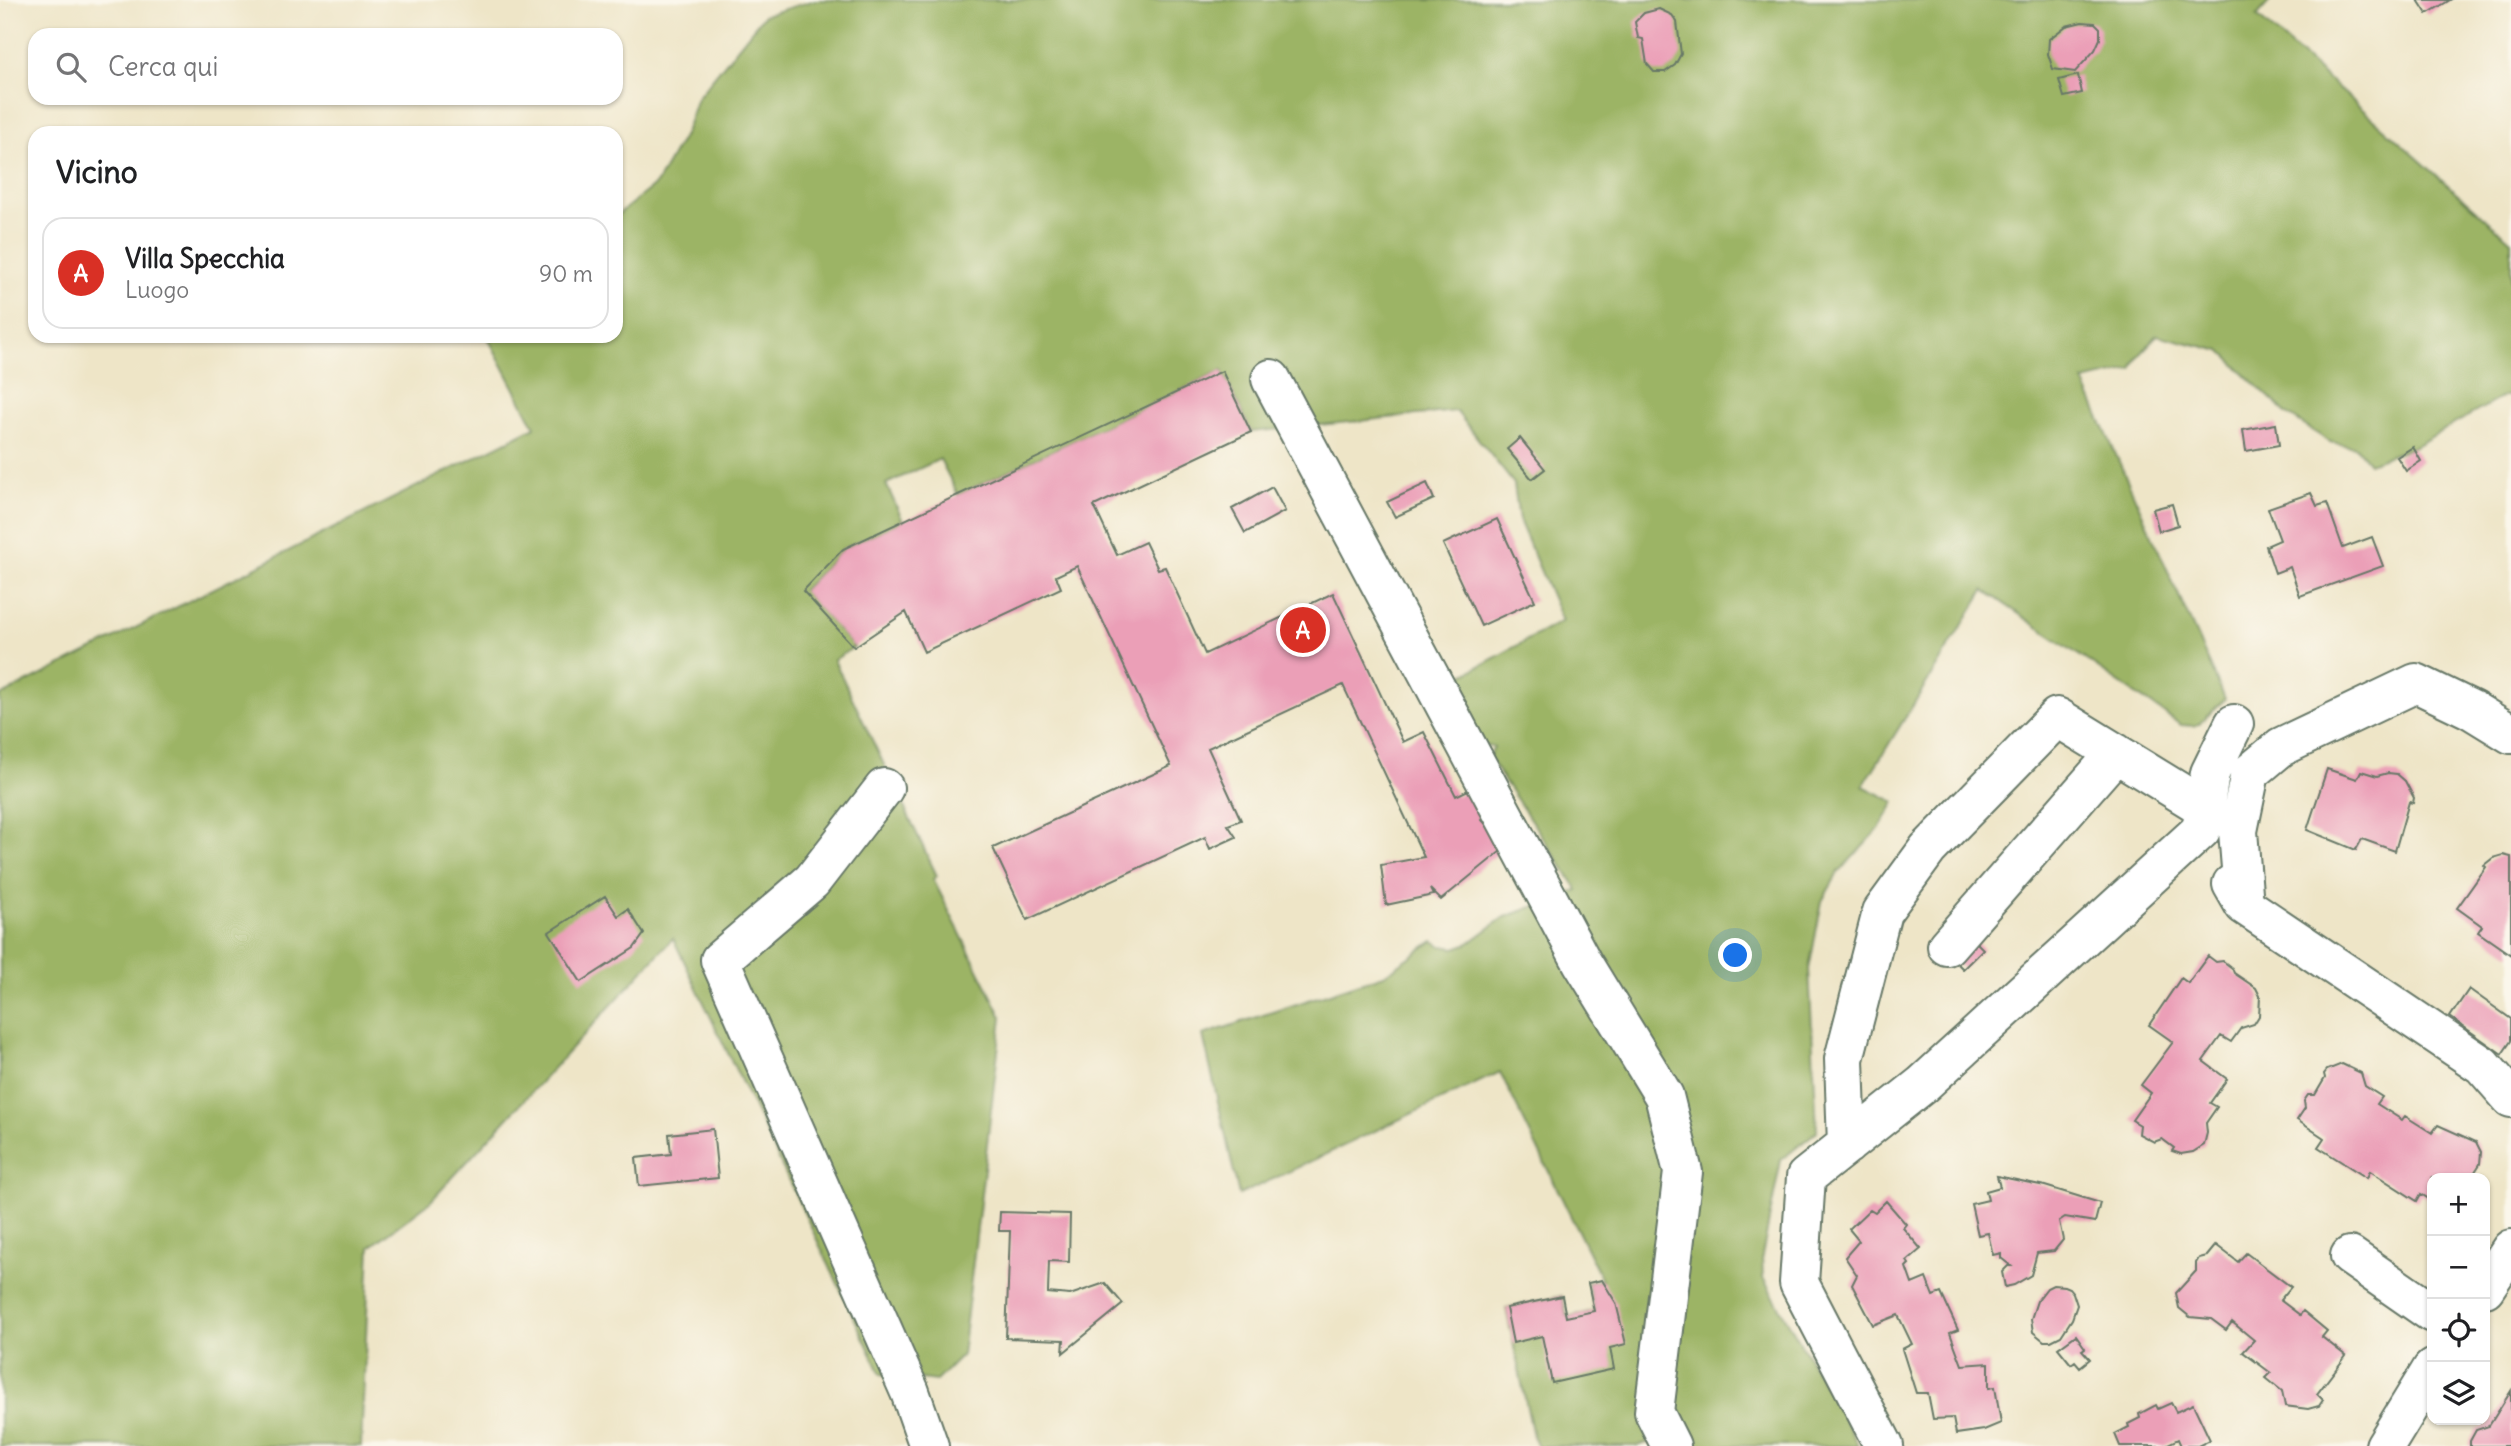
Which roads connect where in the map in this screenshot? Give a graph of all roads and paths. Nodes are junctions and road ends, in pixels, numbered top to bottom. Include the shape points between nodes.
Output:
1 (1271, 379) dead end
2 (2234, 724) dead end
3 (2511, 734) edge
4 (2116, 753) junction
5 (884, 788) dead end
6 (2203, 819) junction
7 (2244, 905) junction
8 (1947, 946) dead end
9 (2511, 1098) edge
10 (1847, 1145) junction
11 (2511, 1249) edge
12 (2350, 1256) dead end
13 (2490, 1280) edge
14 (2427, 1310) edge
15 (2427, 1377) edge
16 (929, 1446) edge
17 (1671, 1446) edge
18 (1884, 1446) edge
19 (2385, 1446) edge

1 - 17 street via 1582,962 1664,1096 1683,1172 1654,1412
2 - 6 street via 2210,773
3 - 7 street via 2416,682 2281,747 2250,773 2238,831
4 - 6 street
4 - 8 street
4 - 10 street via 2057,717 1928,849 1882,912 1844,1059
5 - 16 street via 812,881 720,960 910,1392
6 - 7 street
6 - 10 street via 1922,1086
7 - 9 street via 2482,1065
10 - 18 street via 1806,1177 1799,1283
11 - 13 street
12 - 14 street
15 - 19 street

